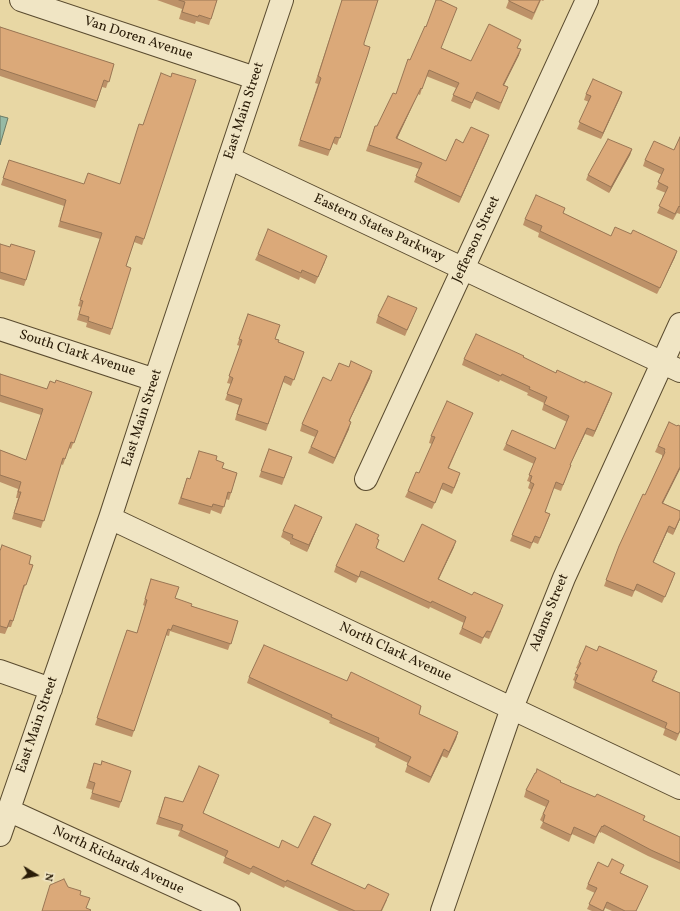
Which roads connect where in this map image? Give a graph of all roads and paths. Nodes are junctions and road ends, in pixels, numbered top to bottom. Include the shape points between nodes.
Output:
1 (21, 0) edge
2 (282, 0) edge
3 (587, 0) edge
4 (255, 78) junction
5 (229, 158) junction
6 (463, 269) junction
7 (680, 324) edge
8 (0, 329) edge
9 (671, 367) edge
10 (155, 380) junction
11 (366, 479) dead end
12 (110, 518) junction
13 (0, 671) edge
14 (51, 689) junction
15 (512, 708) junction
16 (680, 788) edge
17 (8, 810) junction
18 (0, 835) edge
19 (229, 911) edge
20 (442, 911) edge

1 - 4 street, Van Doren Avenue
2 - 4 street, East Main Street
3 - 6 street, Jefferson Street
4 - 5 street, East Main Street
5 - 6 street, Eastern States Parkway
5 - 10 street, East Main Street
6 - 9 street, Eastern States Parkway
6 - 11 street, Jefferson Street
7 - 9 street, Adams Street
8 - 10 street, South Clark Avenue
9 - 15 street, Adams Street via 564,578
10 - 12 street, East Main Street
12 - 14 street, East Main Street
12 - 15 street, North Clark Avenue
13 - 14 street
14 - 17 street, East Main Street
15 - 16 street, North Clark Avenue
15 - 20 street, Adams Street
17 - 18 street, East Main Street
17 - 19 street, North Richards Avenue

